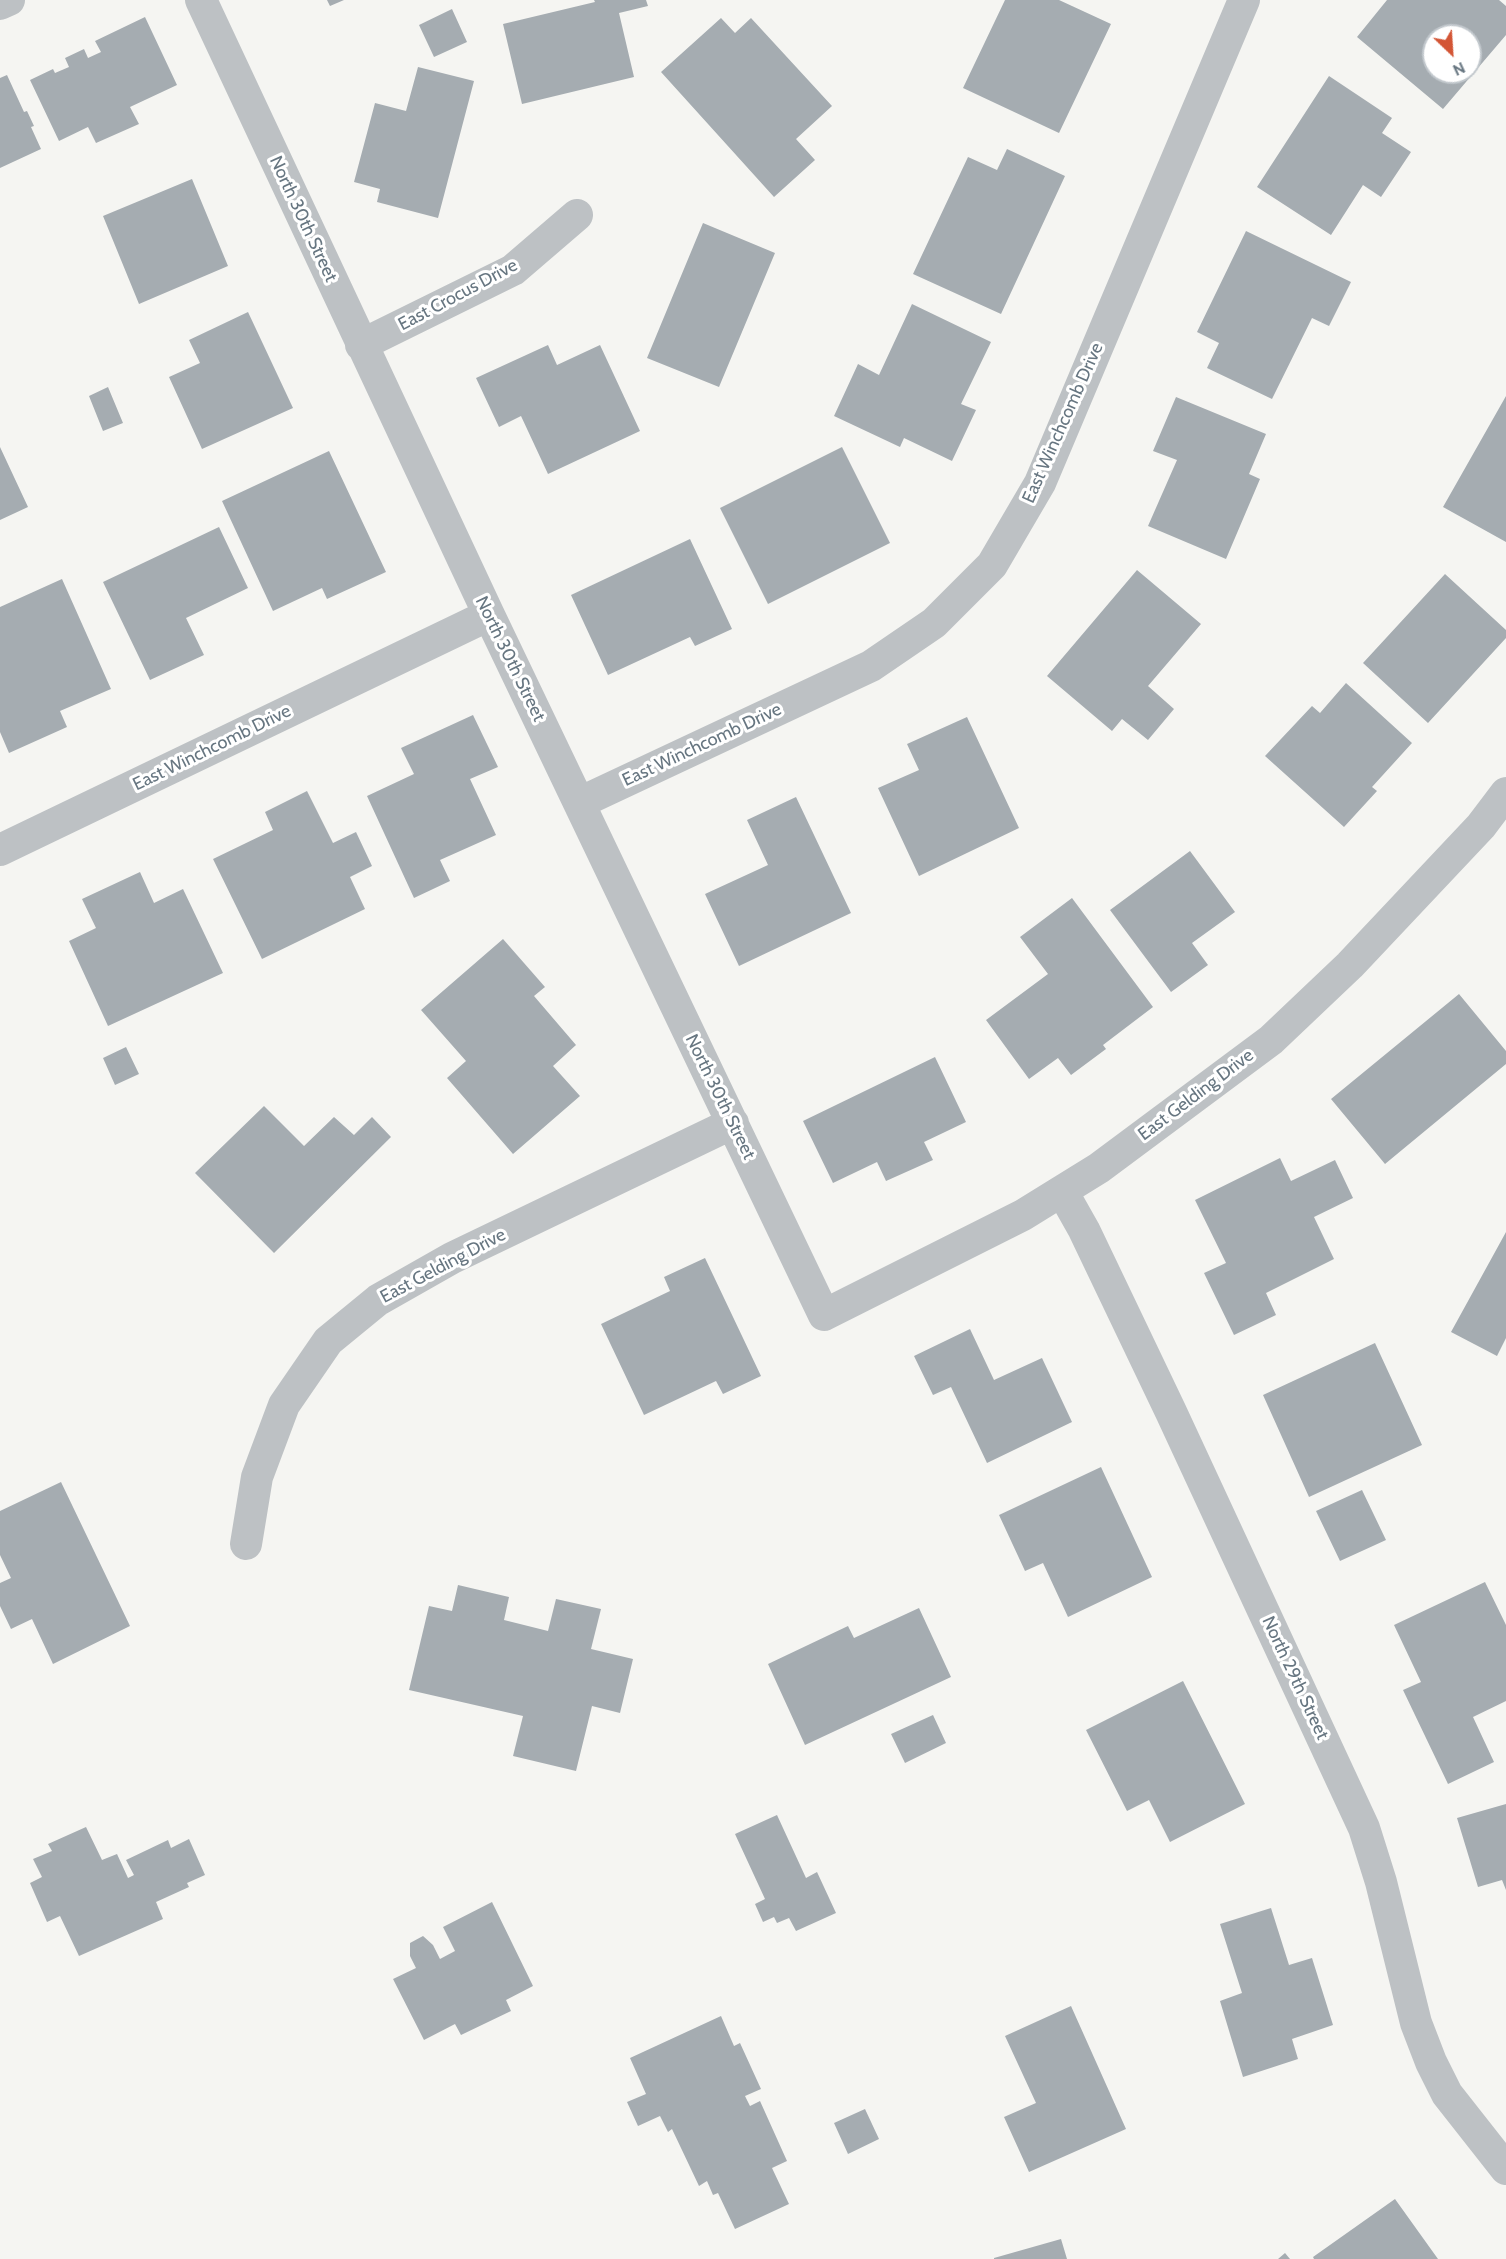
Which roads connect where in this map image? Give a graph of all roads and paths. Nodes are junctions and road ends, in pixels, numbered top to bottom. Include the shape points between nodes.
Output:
1 (9, 0) edge
2 (201, 0) edge
3 (1244, 0) edge
4 (0, 4) edge
5 (577, 215) dead end
6 (361, 345) junction
7 (489, 615) junction
8 (1506, 793) edge
9 (579, 803) junction
10 (0, 850) edge
11 (733, 1123) junction
12 (1062, 1191) junction
13 (824, 1315) joint
14 (246, 1544) dead end
15 (1506, 2169) edge

1 - 4 street
2 - 6 street, North 30th Street
3 - 9 street, East Winchcomb Drive via 1040,483 992,565 934,623 871,666
5 - 6 street, East Crocus Drive via 513,270
6 - 7 street, North 30th Street
7 - 9 street, North 30th Street
7 - 10 street, East Winchcomb Drive
8 - 12 street, East Gelding Drive via 1481,826 1350,965 1271,1040 1099,1168
9 - 11 street, North 30th Street
11 - 13 street, North 30th Street
11 - 14 street, East Gelding Drive via 452,1258 378,1300 328,1341 284,1405 257,1477
12 - 13 street, East Gelding Drive via 1023,1215
12 - 15 street, North 29th Street via 1084,1230 1360,1819 1381,1882 1416,2023 1431,2062 1453,2102

